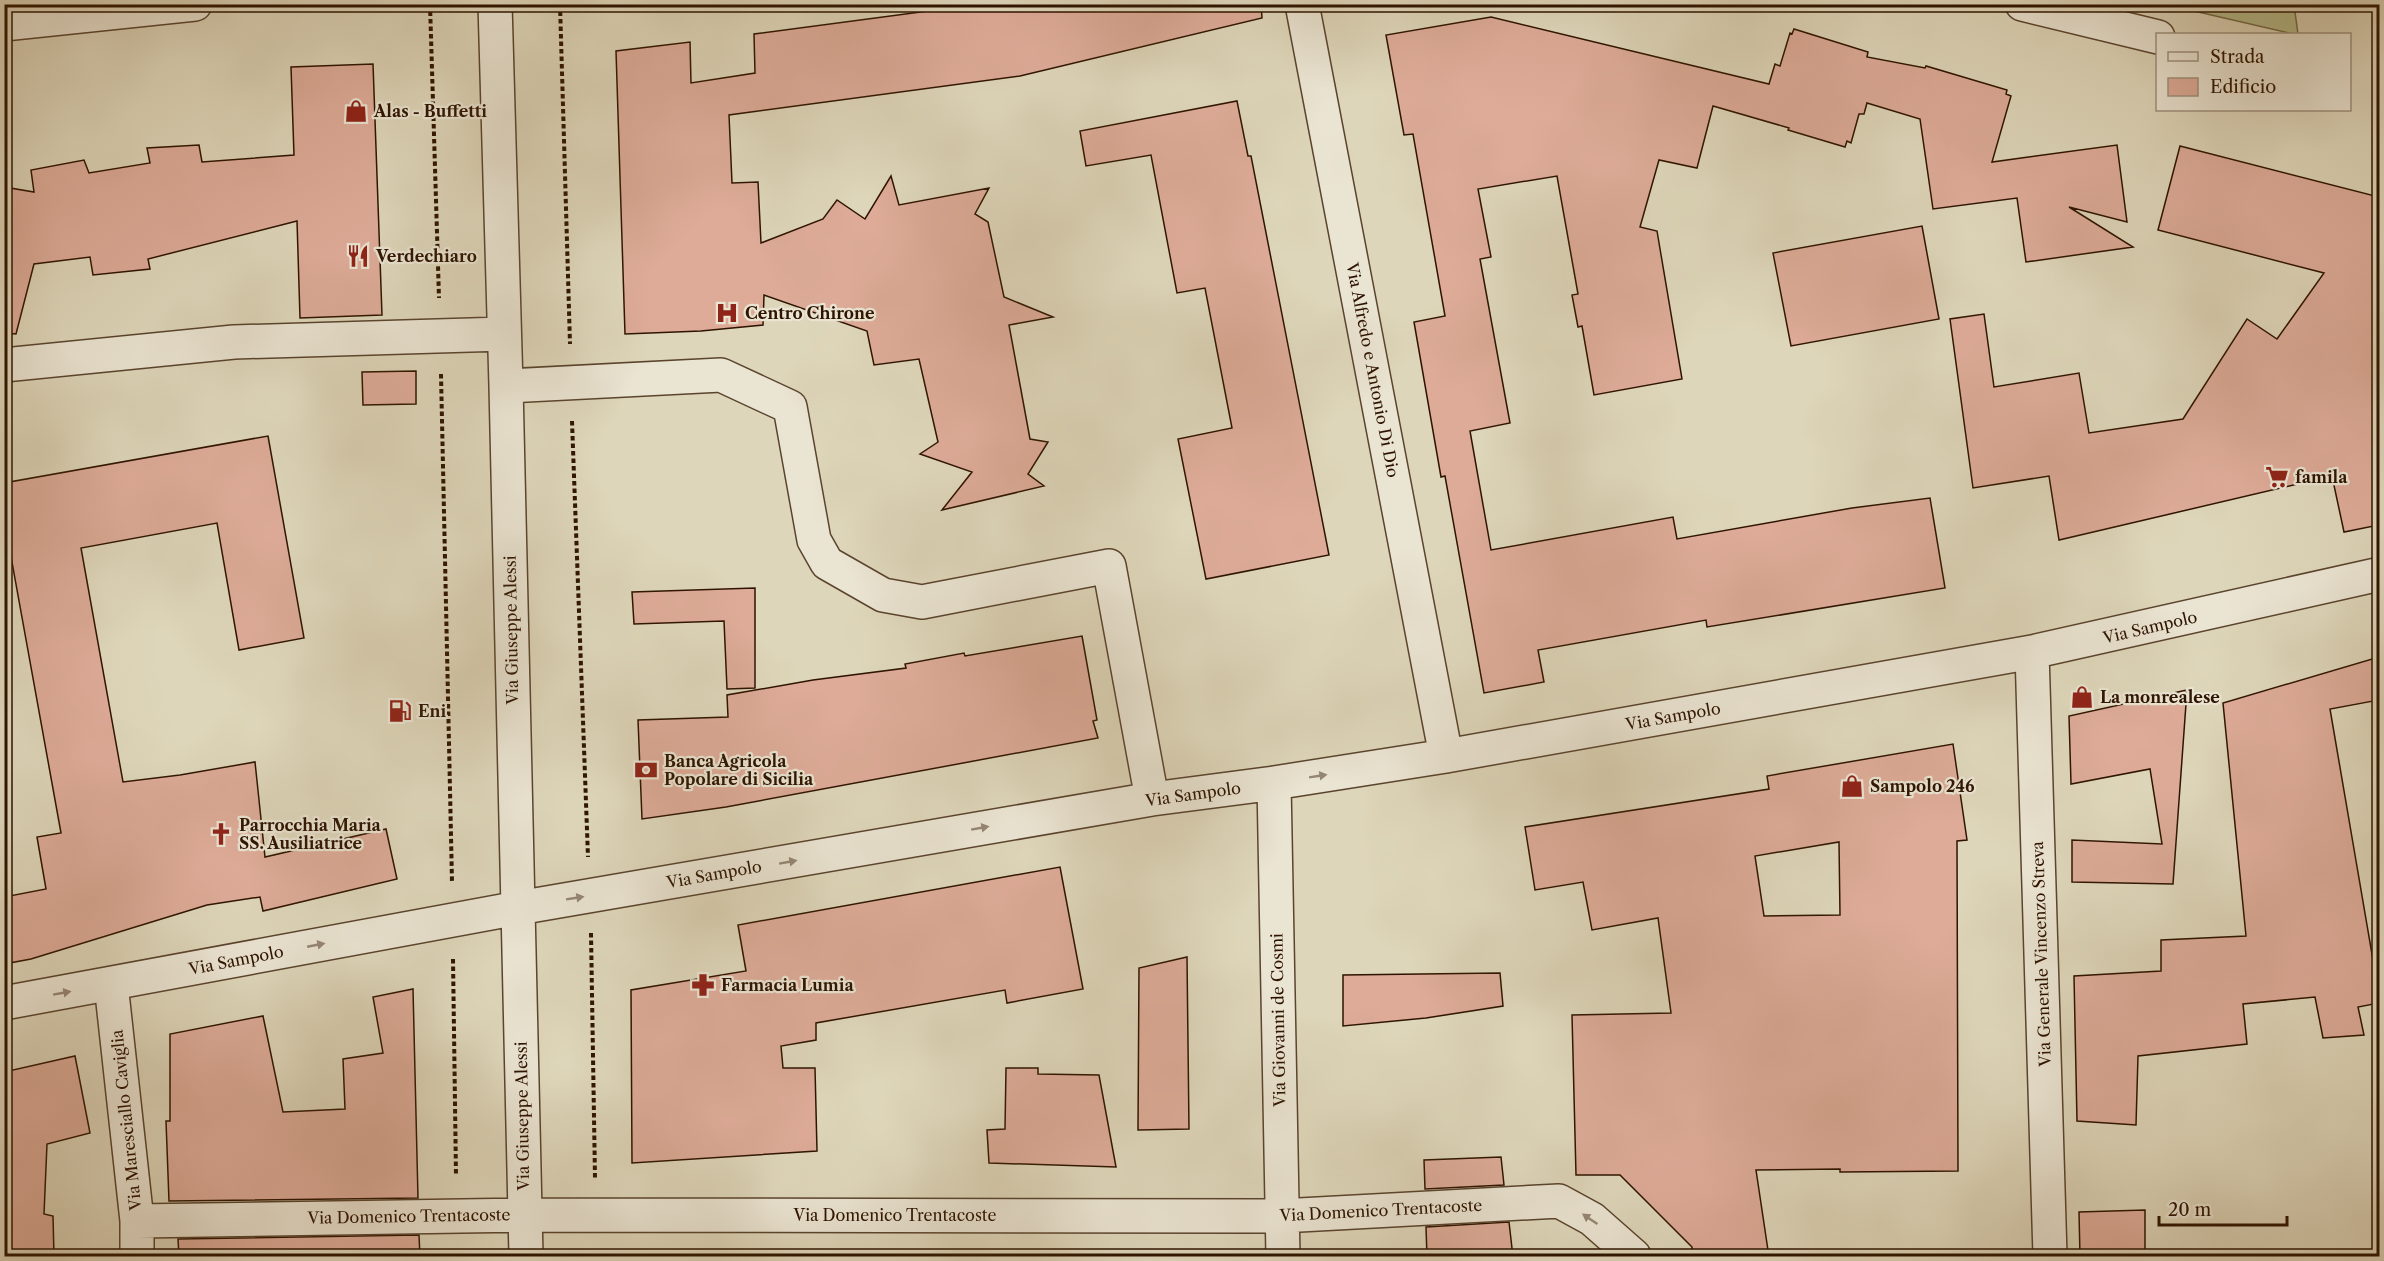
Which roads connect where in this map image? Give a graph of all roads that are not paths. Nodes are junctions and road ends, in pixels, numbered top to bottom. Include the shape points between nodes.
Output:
1 (195, 4) edge
2 (495, 4) edge
3 (1302, 4) edge
4 (2022, 4) edge
5 (4, 24) edge
6 (2156, 37) edge
7 (504, 334) junction
8 (4, 365) edge
9 (506, 386) junction
10 (2379, 574) edge
11 (2032, 652) junction
12 (1445, 746) junction
13 (1274, 783) junction
14 (1152, 799) junction
15 (518, 908) junction
16 (111, 984) junction
17 (4, 1003) edge
18 (525, 1215) junction
19 (1281, 1216) junction
20 (137, 1221) junction
21 (137, 1257) edge
22 (526, 1257) edge
23 (1283, 1257) edge
24 (1634, 1257) edge
25 (2050, 1257) edge

1 - 5 street
2 - 7 street, Via Giuseppe Alessi
3 - 12 street, Via Alfredo e Antonio Di Dio
4 - 6 street
7 - 8 street via 234,342
7 - 9 street, Via Giuseppe Alessi
9 - 14 street via 721,375 790,407 814,540 827,563 883,595 922,602 1108,566
9 - 15 street, Via Giuseppe Alessi
10 - 11 street, Via Sampolo
11 - 12 street, Via Sampolo
11 - 25 street, Via Generale Vincenzo Streva
13 -> 12 street, Via Sampolo
13 - 14 street, Via Sampolo
13 - 19 street, Via Giovanni de Cosmi
15 -> 14 street, Via Sampolo
16 -> 15 street, Via Sampolo
15 - 18 street, Via Giuseppe Alessi
17 -> 16 street, Via Sampolo
16 - 20 street, Via Maresciallo Caviglia
18 - 19 street, Via Domenico Trentacoste
18 - 20 street, Via Domenico Trentacoste
18 - 22 street, Via Giuseppe Alessi
19 - 23 street, Via Giovanni de Cosmi
24 -> 19 street, Via Domenico Trentacoste via 1593,1219 1559,1201
20 - 21 street, Via Maresciallo Caviglia

